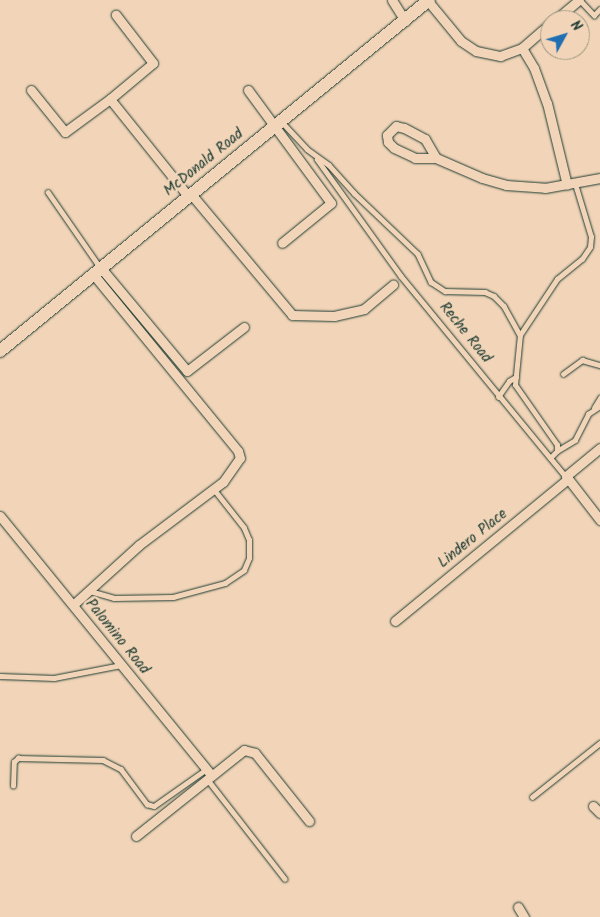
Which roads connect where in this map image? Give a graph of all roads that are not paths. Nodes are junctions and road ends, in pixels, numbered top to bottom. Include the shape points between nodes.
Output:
1 (392, 0) edge
2 (429, 0) edge
3 (579, 0) edge
4 (567, 10) edge
5 (600, 10) edge
6 (116, 15) dead end
7 (405, 21) junction
8 (540, 33) edge
9 (522, 48) junction
10 (31, 90) dead end
11 (248, 90) dead end
12 (110, 99) junction
13 (279, 124) junction
14 (436, 158) junction
15 (316, 159) junction
16 (600, 178) edge
17 (571, 185) junction
18 (48, 192) dead end
19 (190, 195) junction
20 (282, 242) dead end
21 (97, 271) junction
22 (393, 286) dead end
23 (244, 327) dead end
24 (520, 335) junction
25 (0, 351) edge
26 (600, 365) edge
27 (563, 374) dead end
28 (516, 377) junction
29 (498, 396) junction
30 (600, 398) edge
31 (600, 406) edge
32 (593, 409) junction
33 (600, 448) edge
34 (557, 451) junction
35 (550, 458) junction
36 (567, 478) junction
37 (214, 490) junction
38 (0, 516) edge
39 (600, 520) edge
40 (88, 591) junction
41 (74, 604) junction
42 (395, 621) dead end
43 (123, 665) junction
44 (0, 676) edge
45 (600, 743) edge
46 (208, 775) junction
47 (13, 786) dead end
48 (532, 797) dead end
49 (593, 806) dead end
50 (600, 813) edge
51 (309, 821) dead end
52 (136, 836) dead end
53 (285, 879) dead end
54 (518, 907) dead end
55 (524, 917) edge

1 - 7 street
2 - 7 street, McDonald Road
2 - 9 street via 461,41 476,51 500,56
3 - 4 street
3 - 5 lane via 594,15
6 - 12 street via 153,62
7 - 13 street, McDonald Road
8 - 9 street
9 - 17 street via 534,68 547,103
10 - 12 street via 65,132
11 - 13 street
12 - 19 street
13 - 15 lane
13 - 19 street, McDonald Road
13 - 20 street via 331,203
14 - 14 street via 415,158 388,142 386,135 396,126 425,139
14 - 17 street via 482,178 506,184
15 - 24 lane via 329,164 354,194 418,254 426,275 437,288 485,292 494,296 504,306
15 - 29 lane, Reche Road via 401,276
16 - 17 street
17 - 24 lane via 591,237 590,247 582,259 557,279
18 - 21 lane
19 - 21 street, McDonald Road
19 - 22 street via 292,315 334,316 364,309
21 - 23 street via 187,371
21 - 25 street, McDonald Road
21 - 37 street via 238,451 238,465
24 - 28 lane
26 - 27 lane via 582,360
28 - 29 lane
28 - 34 lane via 519,393 554,438
29 - 35 lane, Reche Road
30 - 32 lane
31 - 32 lane
32 - 34 lane via 575,440
33 - 36 street, Lindero Place
34 - 35 lane
35 - 36 lane, Reche Road
36 - 39 street, Reche Road
36 - 42 street, Lindero Place
37 - 40 street via 139,545
37 - 40 lane via 244,528 249,540 249,558 244,570 224,583 174,597 114,598
38 - 41 street, Palomino Road
40 - 41 street
41 - 43 street, Palomino Road
43 - 44 lane via 54,678
43 - 46 street, Palomino Road
45 - 48 lane
46 - 47 lane via 154,806 147,804 121,769 103,760 18,758 14,762
46 - 51 street via 244,750 255,753
46 - 52 street
46 - 53 lane, Palomino Road
49 - 50 street
54 - 55 street

